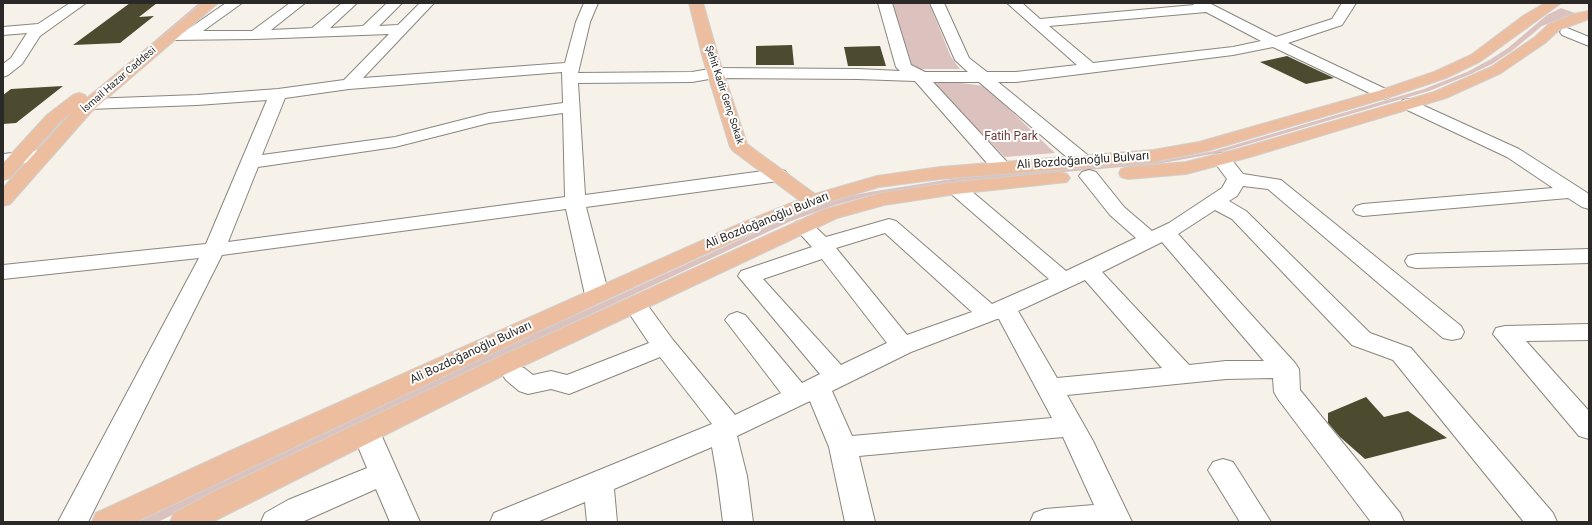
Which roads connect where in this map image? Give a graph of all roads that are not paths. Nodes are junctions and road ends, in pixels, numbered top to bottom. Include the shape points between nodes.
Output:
1 (79, 3) edge
2 (192, 3) edge
3 (211, 3) edge
4 (235, 3) edge
5 (298, 3) edge
6 (350, 3) edge
7 (395, 3) edge
8 (427, 3) edge
9 (591, 3) edge
10 (696, 3) edge
11 (885, 3) edge
12 (937, 3) edge
13 (1014, 3) edge
14 (1103, 3) edge
15 (1348, 3) edge
16 (1558, 3) edge
17 (1203, 5) edge
18 (1588, 13) edge
19 (1122, 15) junction
20 (1038, 23) junction
21 (41, 28) junction
22 (1589, 28) edge
23 (401, 29) junction
24 (1560, 30) junction
25 (3, 31) edge
26 (366, 31) junction
27 (315, 33) junction
28 (255, 35) junction
29 (171, 36) junction
30 (188, 36) junction
31 (1275, 42) junction
32 (1589, 42) edge
33 (1089, 68) junction
34 (3, 72) edge
35 (571, 72) junction
36 (715, 73) junction
37 (919, 76) junction
38 (985, 77) junction
39 (349, 84) junction
40 (278, 94) junction
41 (1384, 94) junction
42 (89, 104) junction
43 (1409, 104) junction
44 (571, 107) junction
45 (41, 156) junction
46 (10, 159) edge
47 (1221, 159) junction
48 (251, 162) junction
49 (1001, 167) junction
50 (1086, 168) junction
51 (3, 174) edge
52 (778, 175) junction
53 (1237, 179) junction
54 (956, 188) junction
55 (1572, 192) junction
56 (3, 200) edge
57 (813, 201) junction
58 (1215, 202) junction
59 (575, 203) junction
60 (1589, 203) edge
61 (1363, 210) dead end
62 (803, 226) junction
63 (1157, 236) junction
64 (824, 248) junction
65 (214, 250) junction
66 (1589, 256) edge
67 (1416, 261) dead end
68 (1088, 270) junction
69 (3, 272) edge
70 (1064, 281) junction
71 (597, 295) junction
72 (635, 304) junction
73 (997, 311) junction
74 (737, 320) dead end
75 (1452, 332) dead end
76 (1589, 332) edge
77 (664, 346) junction
78 (902, 346) junction
79 (1286, 369) junction
80 (515, 374) dead end
81 (1183, 375) junction
82 (817, 387) junction
83 (1050, 388) junction
84 (1071, 426) junction
85 (1589, 429) edge
86 (726, 430) junction
87 (366, 432) junction
88 (843, 447) junction
89 (1224, 470) dead end
90 (384, 474) junction
91 (598, 483) junction
92 (1115, 519) edge
93 (73, 522) edge
94 (107, 522) edge
95 (185, 522) edge
96 (276, 522) edge
97 (405, 522) edge
98 (505, 522) edge
99 (602, 522) edge
100 (738, 522) edge
101 (860, 522) edge
102 (1045, 522) edge
103 (1256, 522) edge
104 (1389, 522) edge
105 (1542, 522) edge

1 - 21 street
2 - 46 main road, İsmail Hazar Caddesi via 53,119
3 - 29 main road, İsmail Hazar Caddesi
4 - 30 street
5 - 28 street
6 - 27 street
7 - 26 street
8 - 23 street
9 - 35 street via 583,22
10 - 36 main road, Şehit Kadir Genç Sokak
11 - 37 street via 904,67
12 - 38 street via 963,60
13 - 20 street
14 - 19 street
15 - 31 street via 1337,22
16 - 18 main road
16 - 41 main road, Ali Bozdoğanoğlu Bulvarı via 1534,19 1525,13 1476,58 1440,75
17 - 19 street
17 - 31 street
18 - 24 main road, Ali Bozdoğanoğlu Bulvarı
19 - 20 street
20 - 33 street
21 - 25 street
21 - 34 street via 34,33 17,61
22 - 24 main road
23 - 26 street
23 - 39 street
24 - 32 street
24 - 43 main road, Ali Bozdoğanoğlu Bulvarı via 1540,40 1496,70 1440,95
26 - 27 street
27 - 28 street
28 - 30 street
29 - 30 street
29 - 42 main road, İsmail Hazar Caddesi
31 - 33 street via 1233,51
31 - 41 street
33 - 38 street via 1016,77
35 - 36 street via 692,77
35 - 39 street
35 - 44 street
36 - 37 street
36 - 52 main road, Şehit Kadir Genç Sokak via 739,147
37 - 38 street
37 - 49 street
38 - 50 street
39 - 40 street
40 - 42 street
40 - 48 street
41 - 50 main road, Ali Bozdoğanoğlu Bulvarı via 1201,147
42 - 45 main road, İsmail Hazar Caddesi
43 - 47 main road, Ali Bozdoğanoğlu Bulvarı
43 - 55 street via 1513,153
44 - 48 street via 489,118 395,142
44 - 59 street
45 - 46 street
45 - 56 main road, İsmail Hazar Caddesi
46 - 51 main road, İsmail Hazar Caddesi
47 - 50 main road, Ali Bozdoğanoğlu Bulvarı via 1186,168
47 - 53 street
48 - 65 street
49 - 50 main road, Ali Bozdoğanoğlu Bulvarı
49 - 57 main road, Ali Bozdoğanoğlu Bulvarı via 877,182
50 - 54 main road, Ali Bozdoğanoğlu Bulvarı
50 - 63 street via 1117,211
52 - 57 main road, Şehit Kadir Genç Sokak
52 - 59 street
53 - 58 street via 1230,192
53 - 75 street via 1274,184
54 - 62 main road, Ali Bozdoğanoğlu Bulvarı via 882,199 830,214
54 - 70 street
55 - 60 street
55 - 61 street
57 - 71 main road, Ali Bozdoğanoğlu Bulvarı
58 - 63 street
58 - 105 street via 1239,215 1361,339 1402,354
59 - 65 street
59 - 71 street
62 - 64 street
62 - 72 main road, Ali Bozdoğanoğlu Bulvarı
63 - 68 street
63 - 79 street
64 - 73 street via 889,225
64 - 78 street
64 - 82 street via 749,276
65 - 69 street
65 - 93 street
66 - 67 street
68 - 70 street
68 - 81 street
70 - 73 street
71 - 94 main road, Ali Bozdoğanoğlu Bulvarı
72 - 77 street
72 - 87 main road, Ali Bozdoğanoğlu Bulvarı
73 - 78 street
73 - 83 street
74 - 82 street
76 - 85 street via 1505,334
77 - 80 street via 569,384 551,380 528,386
77 - 86 street
78 - 82 street
79 - 81 street via 1226,370
79 - 104 street via 1287,392
81 - 83 street
82 - 86 street
82 - 88 street
83 - 84 street
84 - 88 street
84 - 92 street
86 - 91 street
86 - 100 street
87 - 90 street
87 - 95 main road, Ali Bozdoğanoğlu Bulvarı
88 - 101 street
89 - 103 street
90 - 96 street via 299,509
90 - 97 street
91 - 98 street
91 - 99 street
92 - 102 street

